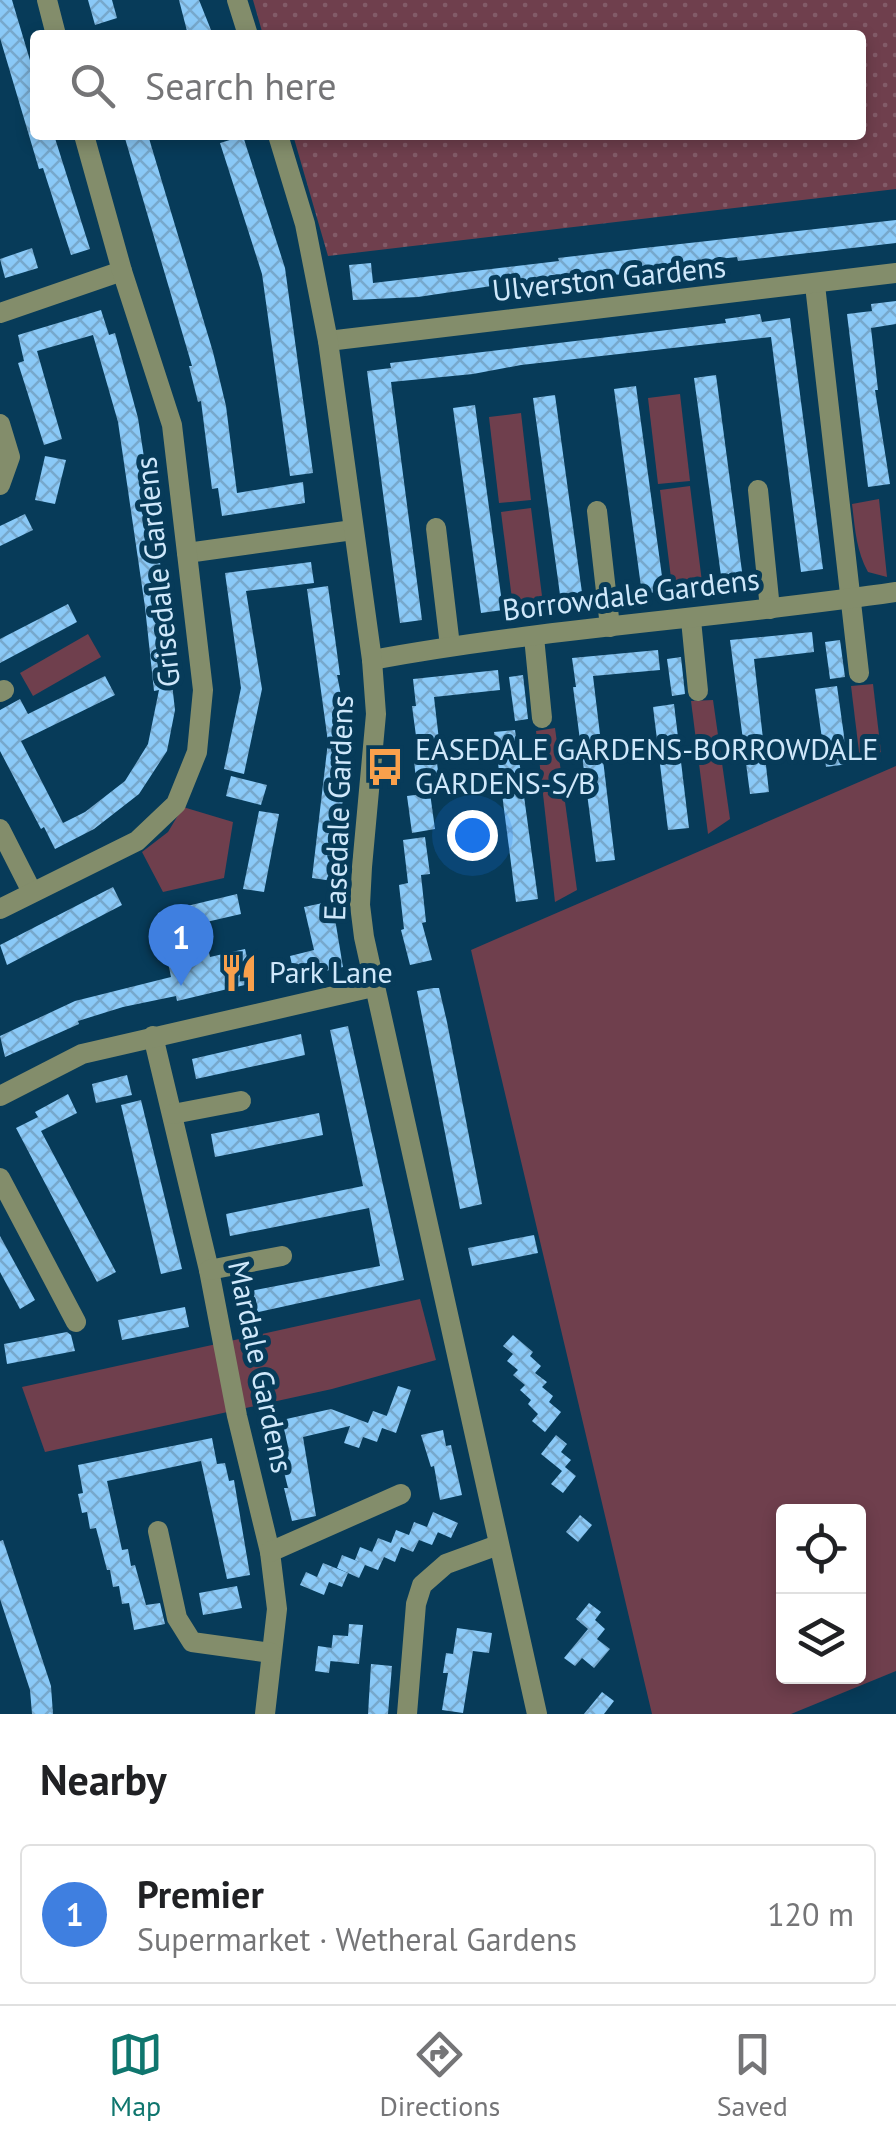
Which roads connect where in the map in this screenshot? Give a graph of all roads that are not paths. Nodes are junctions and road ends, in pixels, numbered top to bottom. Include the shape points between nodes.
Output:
1 (46, 0) edge
2 (238, 0) edge
3 (55, 30) edge
4 (247, 30) edge
5 (85, 140) edge
6 (280, 140) edge
7 (122, 271) junction
8 (896, 273) edge
9 (814, 285) junction
10 (0, 313) edge
11 (328, 340) junction
12 (0, 424) edge
13 (0, 486) edge
14 (758, 490) dead end
15 (597, 511) dead end
16 (436, 528) dead end
17 (353, 530) junction
18 (188, 554) junction
19 (896, 592) edge
20 (852, 598) junction
21 (770, 609) junction
22 (691, 620) junction
23 (610, 628) junction
24 (534, 637) junction
25 (450, 646) junction
26 (372, 660) junction
27 (859, 673) dead end
28 (698, 691) dead end
29 (542, 718) dead end
30 (0, 829) edge
31 (32, 892) junction
32 (0, 908) edge
33 (374, 987) junction
34 (153, 1036) junction
35 (0, 1096) edge
36 (241, 1101) dead end
37 (173, 1114) junction
38 (0, 1178) edge
39 (282, 1256) dead end
40 (208, 1270) junction
41 (76, 1322) dead end
42 (401, 1494) dead end
43 (158, 1531) dead end
44 (498, 1546) junction
45 (270, 1552) junction
46 (271, 1652) junction
47 (265, 1714) edge
48 (406, 1714) edge
49 (536, 1714) edge

1 - 3 street
2 - 4 street
5 - 7 street, Grisedale Gardens
6 - 11 street, Easedale Gardens
7 - 10 street
7 - 18 street, Grisedale Gardens via 172,424
8 - 9 street, Ulverston Gardens
9 - 11 street, Ulverston Gardens
9 - 20 street
11 - 17 street, Easedale Gardens
12 - 13 street via 10,457
14 - 21 street
15 - 23 street
16 - 25 street
17 - 18 street
17 - 26 street, Easedale Gardens
18 - 31 street, Grisedale Gardens via 203,690 197,752 176,804 137,841
19 - 20 street, Borrowdale Gardens
20 - 21 street, Borrowdale Gardens
20 - 27 street
21 - 22 street, Borrowdale Gardens
22 - 23 street, Borrowdale Gardens
22 - 28 street
23 - 24 street, Borrowdale Gardens
24 - 25 street, Borrowdale Gardens
24 - 29 street
25 - 26 street, Borrowdale Gardens
26 - 33 street, Easedale Gardens via 374,758 360,905
30 - 31 street
31 - 32 street, Grisedale Gardens
33 - 34 street
33 - 44 street, Easedale Gardens
34 - 35 street via 82,1054
34 - 37 street, Mardale Gardens
36 - 37 street
37 - 40 street, Mardale Gardens
38 - 41 street
39 - 40 street
40 - 45 street, Mardale Gardens
42 - 45 street
43 - 46 street via 177,1618 192,1642
44 - 48 street via 446,1564 422,1585
44 - 49 street, Easedale Gardens
45 - 46 street, Mardale Gardens via 277,1608
46 - 47 street, Mardale Gardens

